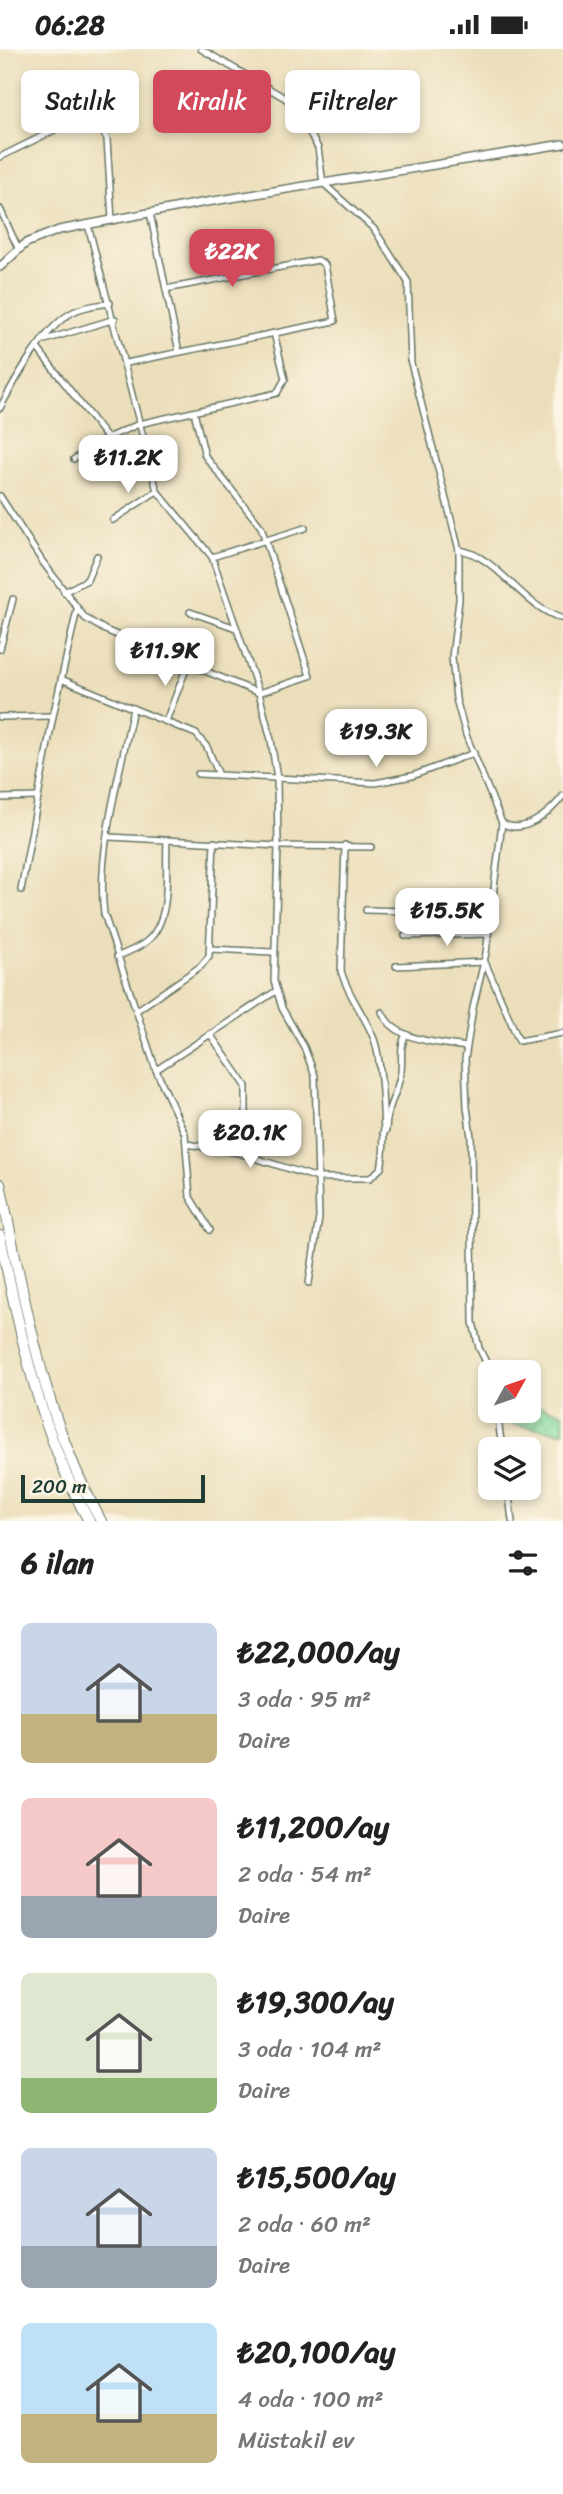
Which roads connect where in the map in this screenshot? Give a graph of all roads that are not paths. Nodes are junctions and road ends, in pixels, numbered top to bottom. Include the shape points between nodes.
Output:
1 (201, 49) edge
2 (563, 144) edge
3 (0, 157) edge
4 (323, 183) junction
5 (0, 209) edge
6 (150, 213) junction
7 (112, 220) junction
8 (88, 225) junction
9 (18, 248) junction
10 (0, 267) edge
11 (166, 289) junction
12 (110, 303) junction
13 (115, 319) junction
14 (274, 333) junction
15 (45, 340) junction
16 (38, 349) junction
17 (179, 352) junction
18 (126, 363) junction
19 (0, 408) edge
20 (194, 412) junction
21 (139, 424) junction
22 (107, 437) junction
23 (74, 459) dead end
24 (157, 491) junction
25 (0, 495) edge
26 (113, 520) dead end
27 (305, 528) dead end
28 (265, 540) junction
29 (459, 550) junction
30 (97, 556) dead end
31 (212, 557) junction
32 (64, 591) junction
33 (13, 599) dead end
34 (77, 610) junction
35 (190, 612) dead end
36 (563, 619) edge
37 (236, 628) junction
38 (0, 649) edge
39 (188, 664) junction
40 (61, 679) junction
41 (259, 693) junction
42 (133, 708) junction
43 (53, 716) junction
44 (0, 717) edge
45 (166, 721) junction
46 (474, 753) junction
47 (198, 774) dead end
48 (219, 775) junction
49 (277, 778) junction
50 (563, 796) edge
51 (38, 797) junction
52 (0, 798) edge
53 (502, 823) junction
54 (109, 837) junction
55 (167, 840) junction
56 (214, 842) junction
57 (345, 845) junction
58 (278, 846) junction
59 (371, 847) dead end
60 (21, 890) dead end
61 (366, 910) dead end
62 (489, 913) junction
63 (488, 934) junction
64 (405, 936) dead end
65 (211, 949) junction
66 (273, 951) junction
67 (117, 957) junction
68 (484, 962) junction
69 (396, 966) dead end
70 (276, 991) junction
71 (136, 1011) junction
72 (382, 1012) dead end
73 (563, 1033) edge
74 (210, 1034) junction
75 (406, 1034) junction
76 (467, 1047) junction
77 (156, 1070) junction
78 (383, 1133) junction
79 (187, 1144) junction
80 (239, 1153) junction
81 (318, 1178) junction
82 (0, 1184) edge
83 (210, 1230) dead end
84 (0, 1236) edge
85 (309, 1283) dead end
86 (485, 1360) edge
87 (510, 1500) edge
88 (89, 1521) edge
89 (101, 1521) edge
90 (512, 1521) edge

1 - 4 street via 291,104 315,139
2 - 4 street
3 - 7 street via 91,112 107,139
4 - 6 street
4 - 29 street via 374,229 408,282 411,363
5 - 9 street
6 - 7 street
6 - 11 street
7 - 8 street
8 - 9 street via 42,235
8 - 12 street
9 - 10 street
11 - 14 street via 318,260 325,265 334,321
11 - 17 street
12 - 13 street
12 - 15 street via 73,312
13 - 15 street
13 - 18 street
14 - 17 street
14 - 20 street via 285,379 280,391
15 - 16 street
16 - 19 street
16 - 22 street
17 - 18 street
18 - 21 street
20 - 21 street
20 - 28 street via 205,456 261,527
21 - 22 street
21 - 24 street
22 - 23 street
24 - 26 street
24 - 31 street
25 - 32 street
27 - 28 street
28 - 31 street
28 - 41 street via 310,676
29 - 36 street via 487,561 526,599
29 - 46 street via 452,671 459,713
30 - 32 street via 87,580
31 - 37 street
32 - 34 street
33 - 38 street
34 - 39 street via 98,627
34 - 40 street
35 - 37 street
37 - 41 street
39 - 41 street
39 - 45 street
40 - 42 street
40 - 43 street
41 - 49 street
42 - 45 street
42 - 54 street
43 - 44 street
43 - 51 street
45 - 48 street via 201,737
46 - 49 street via 387,781
46 - 53 street
47 - 48 street
48 - 49 street
49 - 58 street
50 - 53 street via 525,827
51 - 52 street
51 - 60 street
53 - 62 street
54 - 55 street
54 - 67 street via 103,905
55 - 56 street
55 - 67 street via 164,908 159,923 147,941
56 - 58 street
56 - 65 street
57 - 58 street
57 - 59 street
57 - 78 street via 341,971 377,1048
58 - 66 street
61 - 62 street
62 - 63 street
63 - 64 street
63 - 68 street
65 - 66 street
65 - 71 street via 201,967
66 - 70 street
67 - 71 street
68 - 69 street
68 - 73 street via 519,1041
68 - 76 street
70 - 74 street
70 - 81 street via 315,1076
71 - 77 street
72 - 75 street via 389,1024
74 - 77 street
74 - 80 street via 246,1086
75 - 76 street
75 - 78 street via 401,1076 389,1102
76 - 86 street via 473,1322
77 - 79 street
78 - 81 street via 383,1163 375,1175
79 - 80 street
79 - 83 street via 190,1197
80 - 81 street
81 - 85 street via 319,1229
82 - 89 highway via 46,1391 73,1467
84 - 88 highway via 36,1393
87 - 90 street

